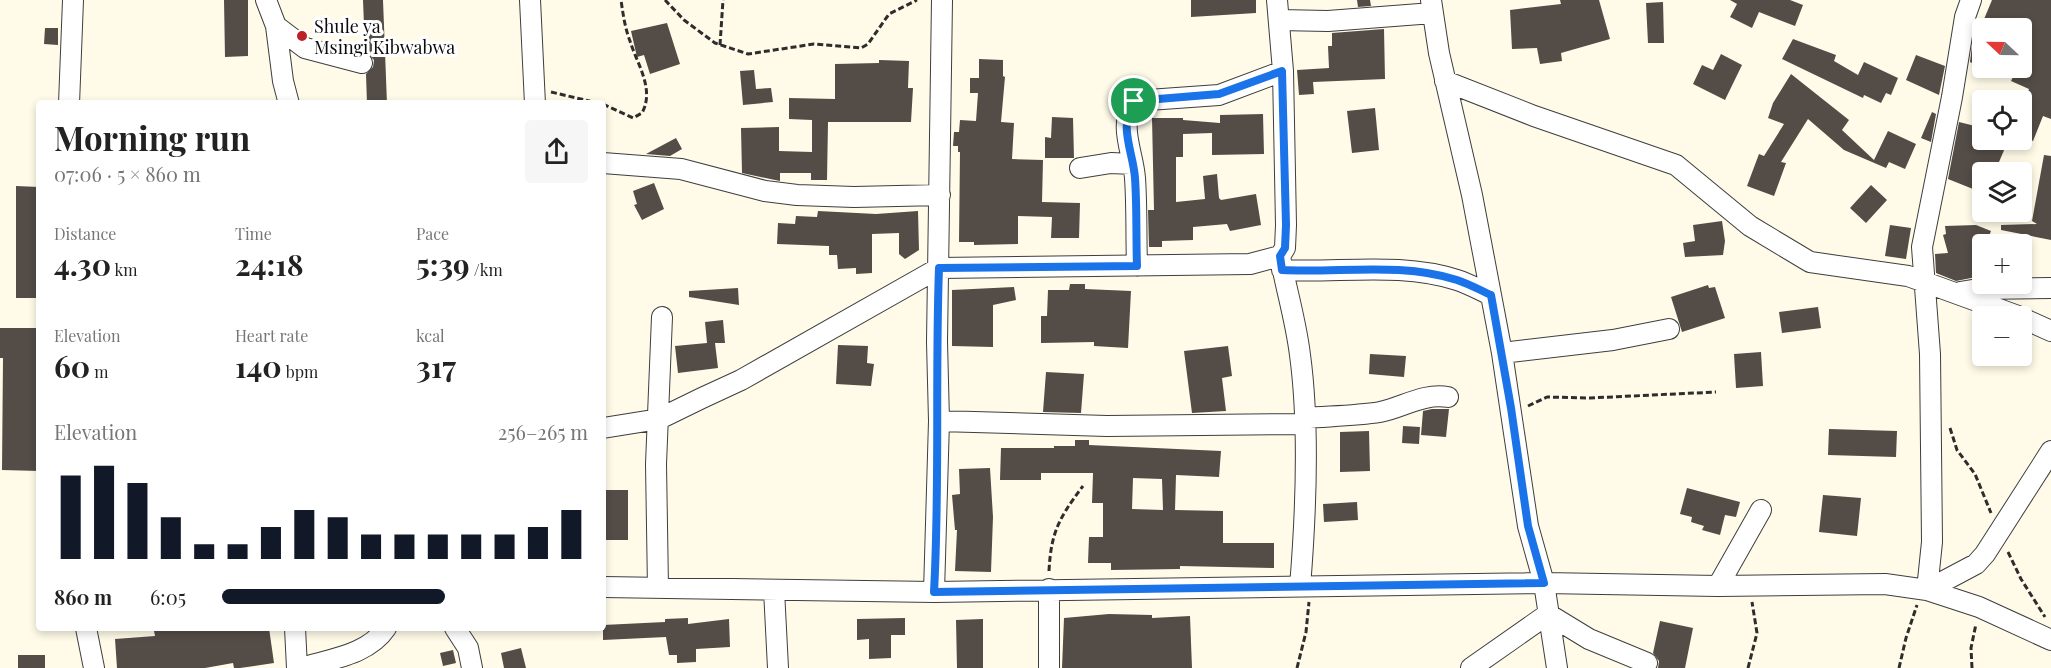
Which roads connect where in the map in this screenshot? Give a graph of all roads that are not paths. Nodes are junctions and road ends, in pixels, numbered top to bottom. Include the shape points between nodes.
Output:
1 (73, 0) edge
2 (266, 0) edge
3 (530, 0) edge
4 (942, 0) edge
5 (1277, 0) edge
6 (1971, 0) edge
7 (1432, 6) edge
8 (1279, 20) junction
9 (276, 26) junction
10 (362, 63) dead end
11 (1282, 71) junction
12 (1445, 81) junction
13 (535, 96) edge
14 (69, 100) edge
15 (289, 100) edge
16 (606, 163) edge
17 (1132, 164) junction
18 (1080, 168) dead end
19 (940, 195) junction
20 (1281, 263) junction
21 (1137, 266) junction
22 (939, 268) junction
23 (1925, 281) junction
24 (2051, 288) edge
25 (1957, 293) junction
26 (1491, 295) junction
27 (1991, 306) edge
28 (662, 317) dead end
29 (2032, 322) edge
30 (1670, 329) dead end
31 (2051, 331) edge
32 (1502, 353) junction
33 (1448, 397) dead end
34 (659, 419) junction
35 (939, 421) junction
36 (1305, 421) junction
37 (606, 428) edge
38 (2051, 451) edge
39 (1761, 510) dead end
40 (1544, 583) junction
41 (1718, 586) junction
42 (606, 587) edge
43 (1305, 587) junction
44 (658, 588) junction
45 (1049, 589) junction
46 (1924, 589) junction
47 (774, 590) junction
48 (934, 592) junction
49 (1548, 614) junction
50 (87, 631) edge
51 (295, 631) edge
52 (383, 631) edge
53 (457, 631) edge
54 (2050, 639) edge
55 (1647, 663) dead end
56 (94, 668) edge
57 (299, 668) edge
58 (472, 668) edge
59 (778, 668) edge
60 (1049, 668) edge
61 (1471, 668) edge
62 (1557, 668) edge

1 - 14 street
2 - 9 street
3 - 13 street
4 - 19 street
5 - 8 street
6 - 23 street via 1922,247
7 - 8 street via 1328,21
7 - 12 street
8 - 11 street
9 - 10 street via 305,48
9 - 15 street
11 - 17 street via 1219,94 1136,100 1126,124
11 - 20 street via 1286,225
12 - 23 street via 1676,165 1750,226 1810,262 1890,272
12 - 26 street
16 - 19 street via 681,169 765,191 797,195
17 - 18 street
17 - 21 street
19 - 22 street
20 - 21 street
20 - 26 street via 1428,274 1456,280
20 - 36 street via 1301,357
21 - 22 street
22 - 34 street via 741,380
22 - 35 street
23 - 25 street
23 - 46 street via 1930,354 1932,542
24 - 25 street
25 - 27 street
26 - 32 street
28 - 34 street
29 - 31 street
30 - 32 street
32 - 40 street via 1528,526
33 - 36 street via 1422,397 1380,411
34 - 37 street
34 - 44 street
35 - 36 street via 1107,426
35 - 48 street
36 - 43 street
38 - 46 street via 2000,534 1976,564
39 - 41 street
40 - 41 street
40 - 43 street
40 - 49 street
41 - 46 street via 1884,584
42 - 44 street
43 - 45 street
44 - 47 street
45 - 48 street
45 - 60 street
46 - 54 street via 1979,607
47 - 48 street
47 - 59 street
49 - 55 street via 1589,639
49 - 61 street
49 - 62 street
50 - 56 street
51 - 57 street
52 - 57 street via 371,645 358,651
53 - 58 street via 468,648

